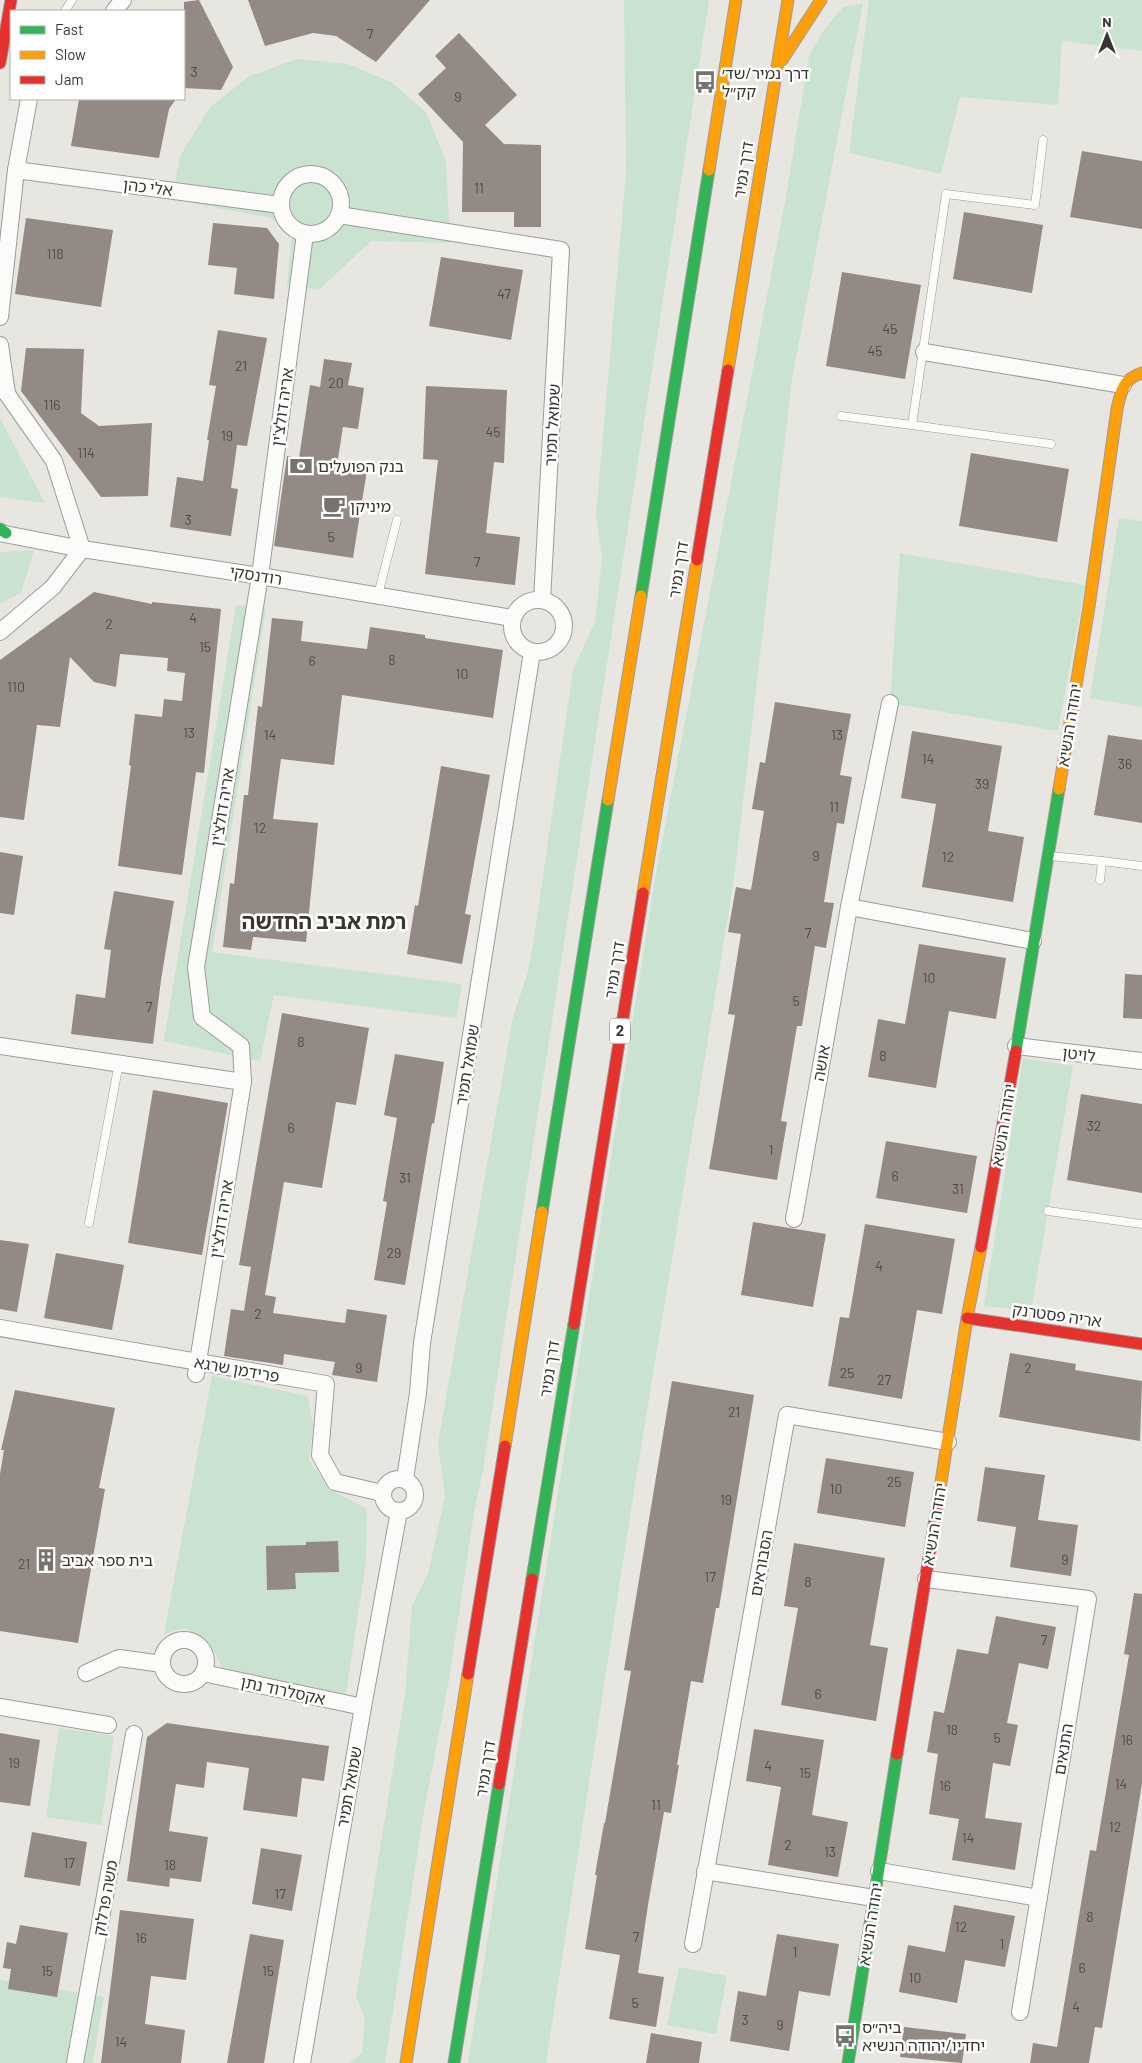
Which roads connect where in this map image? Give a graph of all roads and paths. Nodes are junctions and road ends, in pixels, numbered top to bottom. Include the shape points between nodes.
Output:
1 (11, 0) edge
2 (123, 0) edge
3 (736, 0) edge
4 (788, 0) edge
5 (821, 0) edge
6 (115, 10) edge
7 (0, 63) edge
8 (775, 70) junction
9 (29, 100) edge
10 (1043, 140) dead end
11 (16, 170) junction
12 (280, 205) junction
13 (339, 215) junction
14 (305, 234) junction
15 (0, 317) edge
16 (0, 345) edge
17 (924, 352) junction
18 (1142, 373) edge
19 (1123, 385) junction
20 (841, 416) dead end
21 (912, 425) junction
22 (1051, 444) dead end
23 (397, 520) dead end
24 (2, 533) edge
25 (82, 550) junction
26 (260, 576) junction
27 (378, 595) junction
28 (542, 600) junction
29 (512, 618) junction
30 (0, 632) edge
31 (532, 652) junction
32 (890, 703) dead end
33 (1048, 856) junction
34 (1102, 861) junction
35 (1142, 866) edge
36 (1100, 880) dead end
37 (849, 907) junction
38 (1034, 940) junction
39 (0, 1046) edge
40 (1016, 1046) junction
41 (1142, 1061) edge
42 (119, 1063) junction
43 (243, 1082) junction
44 (1048, 1211) dead end
45 (794, 1219) dead end
46 (89, 1223) dead end
47 (1142, 1224) edge
48 (968, 1318) junction
49 (0, 1328) edge
50 (1142, 1344) edge
51 (197, 1368) junction
52 (948, 1442) junction
53 (404, 1479) junction
54 (382, 1493) junction
55 (399, 1512) junction
56 (926, 1579) junction
57 (162, 1664) junction
58 (86, 1673) dead end
59 (203, 1673) junction
60 (0, 1707) edge
61 (363, 1707) junction
62 (108, 1725) dead end
63 (134, 1734) dead end
64 (705, 1871) junction
65 (879, 1871) junction
66 (874, 1898) junction
67 (1039, 1898) junction
68 (693, 1944) dead end
69 (1020, 2012) dead end
70 (75, 2063) edge
71 (302, 2063) edge
72 (406, 2063) edge
73 (454, 2063) edge
74 (848, 2063) edge

1 - 7 main road
2 - 6 street
3 - 72 main road, דרך נמיר
4 - 8 main road, דרך נמיר / 2
5 - 8 main road
8 - 73 main road, דרך נמיר / 2
9 - 11 street
10 - 17 lane via 1035,205 946,194
11 - 12 street, אלי כהן
11 - 15 street
12 - 13 street via 286,186 304,174 315,174 331,181 338,190 341,202
12 - 14 street via 286,221 293,229
13 - 14 street via 320,233
13 - 28 street, שמואל תמיר via 561,250
14 - 26 street, אריה דולצ'ין
16 - 25 street via 7,394 54,461
17 - 19 street
17 - 21 lane
18 - 19 main road via 1132,375
19 - 33 main road, יהודה הנשיא
20 - 21 lane
21 - 22 lane
23 - 27 lane
24 - 25 street, רודנסקי
25 - 26 street, רודנסקי
25 - 30 street via 53,587
26 - 27 street, רודנסקי
26 - 43 street, אריה דולצ'ין via 196,967 202,1017 241,1046
27 - 29 street, רודנסקי
28 - 29 street via 524,603
28 - 31 street via 558,610 564,627 558,643 550,649
29 - 31 street via 513,636 518,644
31 - 53 street, שמואל תמיר
32 - 37 street, אושה
33 - 34 lane
33 - 38 main road, יהודה הנשיא
34 - 35 lane
34 - 36 lane
37 - 38 street
37 - 45 street, אושה
38 - 40 main road, יהודה הנשיא
39 - 42 street
40 - 41 street, לויטן
40 - 48 main road, יהודה הנשיא
42 - 43 street
42 - 46 lane
43 - 51 street, אריה דולצ'ין
44 - 47 lane
48 - 50 main road, אריה פסטרנק
48 - 52 main road, יהודה הנשיא
49 - 51 street, פרידמן שרגא
51 - 54 street, פרידמן שרגא via 326,1384 320,1454 335,1482
52 - 56 main road, יהודה הנשיא
52 - 64 street, הסבוראים via 787,1415
53 - 54 street via 390,1481
53 - 55 street via 413,1486 415,1498 410,1508
54 - 55 street via 385,1504
55 - 61 street, שמואל תמיר
56 - 65 main road, יהודה הנשיא
56 - 67 street, התנאים via 1088,1599
57 - 58 street via 119,1658
57 - 59 street via 167,1676 179,1684 192,1682
57 - 59 street via 171,1644 192,1642 205,1659
59 - 61 street, אקסלרוד נתן
60 - 62 street
61 - 71 street, שמואל תמיר
63 - 70 street, משה פרלוק
64 - 66 street
64 - 68 street, הסבוראים
65 - 66 main road, יהודה הנשיא
65 - 67 street
66 - 74 main road, יהודה הנשיא
67 - 69 street, התנאים

